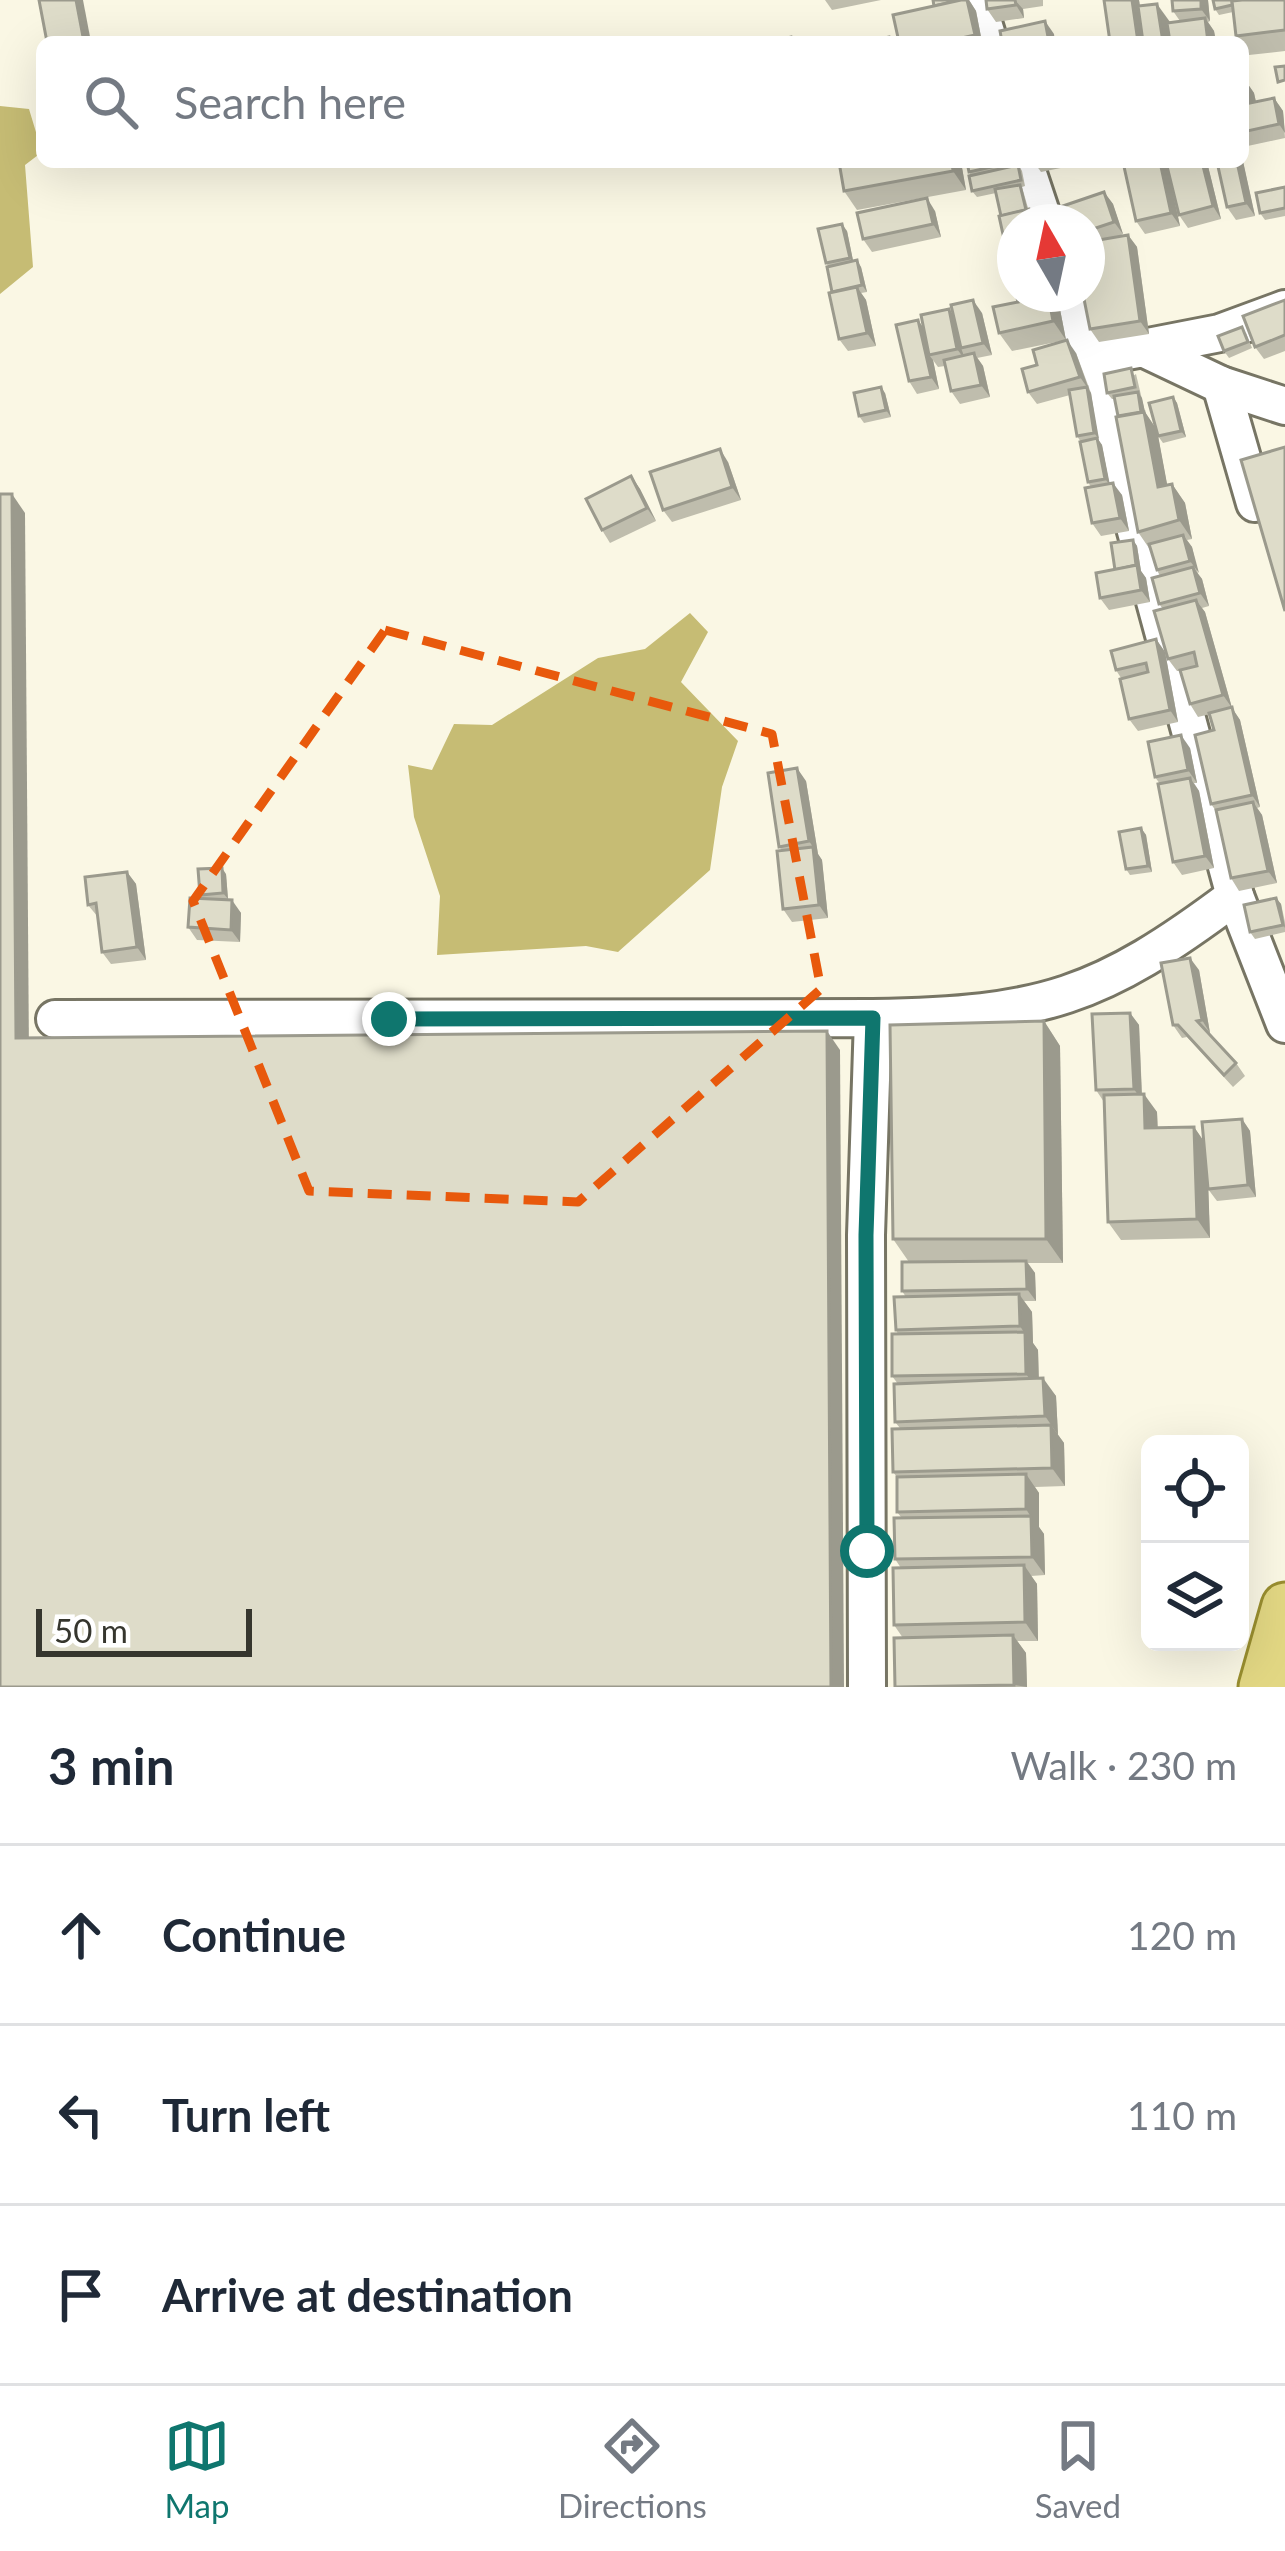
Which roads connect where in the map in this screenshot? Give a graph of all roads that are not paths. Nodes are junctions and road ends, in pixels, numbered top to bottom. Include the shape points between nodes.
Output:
1 (976, 0) edge
2 (986, 36) edge
3 (1026, 168) edge
4 (1038, 204) edge
5 (1285, 309) edge
6 (1074, 312) edge
7 (1144, 348) junction
8 (1089, 358) junction
9 (1221, 386) junction
10 (1285, 406) edge
11 (1266, 539) edge
12 (1235, 896) junction
13 (873, 1018) junction
14 (55, 1019) dead end
15 (1285, 1024) edge
16 (1285, 1606) edge
17 (867, 1687) edge
18 (1262, 1687) edge

1 - 2 street
3 - 4 street
5 - 7 street
6 - 8 street
7 - 8 street
7 - 9 street
8 - 12 street
9 - 10 street
9 - 11 street
12 - 13 street via 1114,978 1052,1003 965,1017
12 - 15 street
13 - 14 street
13 - 17 street
16 - 18 main road

